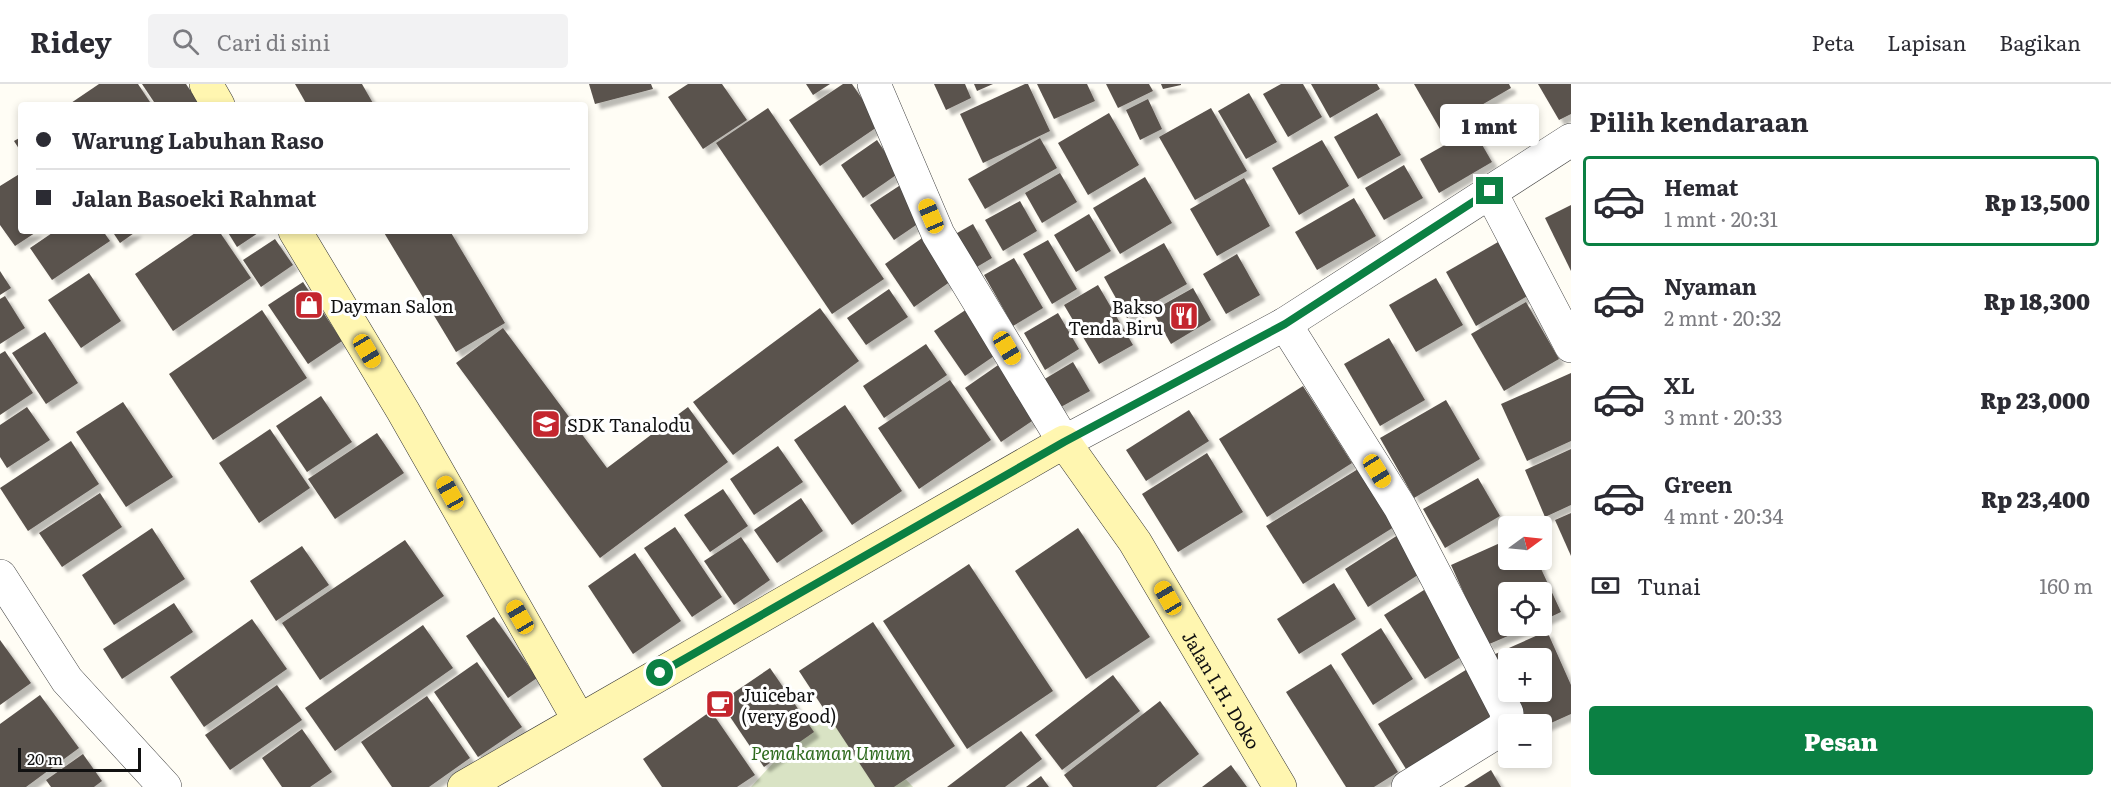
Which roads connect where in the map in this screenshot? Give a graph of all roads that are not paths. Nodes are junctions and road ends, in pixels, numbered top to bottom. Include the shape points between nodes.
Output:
1 (206, 84) edge
2 (874, 84) edge
3 (216, 102) edge
4 (1571, 140) edge
5 (1490, 191) junction
6 (297, 234) edge
7 (1285, 324) junction
8 (1571, 346) edge
9 (1064, 442) junction
10 (0, 576) edge
11 (579, 720) junction
12 (165, 787) edge
13 (464, 787) edge
14 (1280, 787) edge
15 (1408, 787) edge

1 - 3 street
2 - 9 street via 938,234
4 - 5 street
5 - 7 street
5 - 8 street
6 - 11 street
7 - 9 street
7 - 15 street via 1400,507 1507,714 1505,727
9 - 11 street
9 - 14 street, Jalan I.H. Doko via 1135,542
10 - 12 street via 68,680
11 - 13 street

